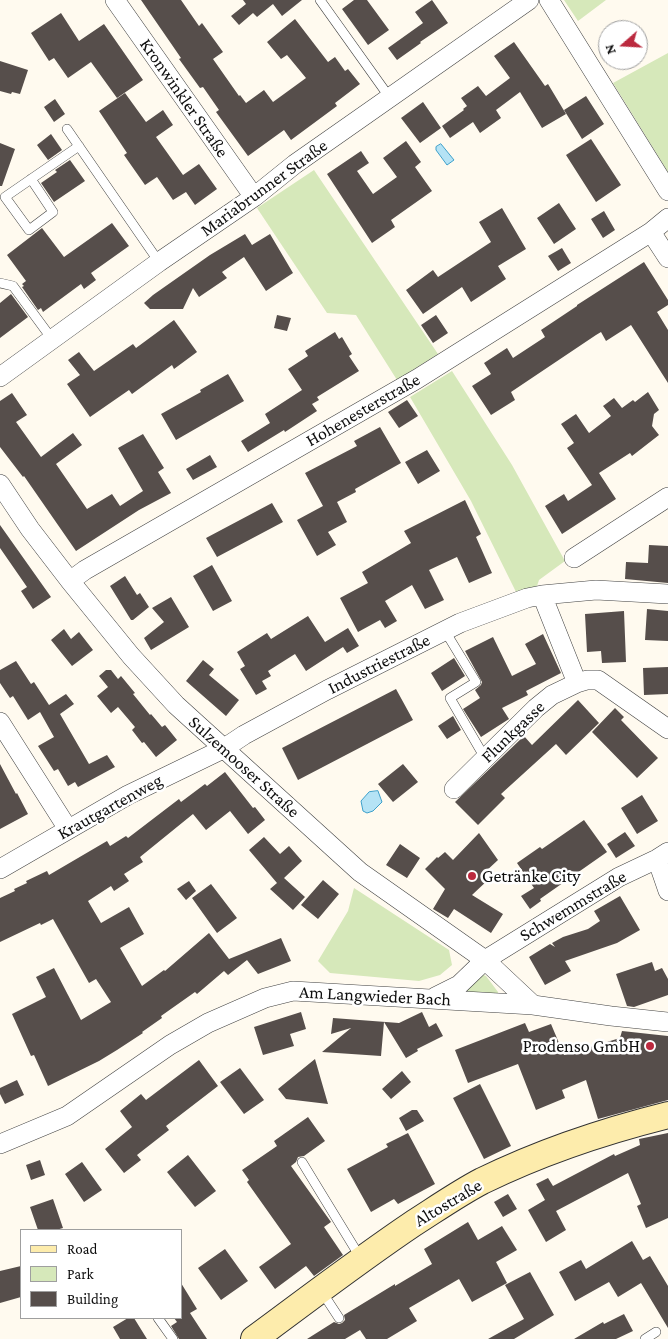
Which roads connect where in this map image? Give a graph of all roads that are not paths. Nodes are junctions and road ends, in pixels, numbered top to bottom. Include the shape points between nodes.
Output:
1 (115, 0) edge
2 (320, 0) edge
3 (529, 0) edge
4 (549, 0) edge
5 (390, 98) junction
6 (67, 129) dead end
7 (79, 146) junction
8 (31, 180) junction
9 (668, 191) edge
10 (254, 197) junction
11 (668, 218) edge
12 (651, 232) junction
13 (668, 258) edge
14 (159, 262) junction
15 (0, 283) edge
16 (52, 339) junction
17 (0, 377) edge
18 (0, 484) edge
19 (668, 497) edge
20 (574, 558) dead end
21 (70, 581) junction
22 (668, 594) edge
23 (542, 595) junction
24 (445, 631) junction
25 (577, 683) junction
26 (0, 722) edge
27 (668, 728) edge
28 (223, 749) junction
29 (485, 758) junction
30 (454, 789) dead end
31 (68, 829) junction
32 (662, 855) edge
33 (0, 869) edge
34 (668, 892) edge
35 (486, 960) junction
36 (432, 998) junction
37 (532, 1004) junction
38 (668, 1022) edge
39 (668, 1115) edge
40 (0, 1144) edge
41 (302, 1162) dead end
42 (362, 1259) junction
43 (320, 1290) junction
44 (339, 1318) dead end
45 (159, 1319) edge
46 (656, 1332) dead end
47 (173, 1339) edge
48 (254, 1339) edge
49 (645, 1339) edge

1 - 10 street, Kronwinkler Straße
2 - 5 lane
3 - 5 street, Mariabrunner Straße
4 - 9 street
5 - 10 street, Mariabrunner Straße via 295,164
6 - 7 lane
7 - 8 lane
7 - 14 lane
8 - 8 lane via 5,197 29,230 53,212
10 - 14 street, Mariabrunner Straße
11 - 12 street, Hohenesterstraße
12 - 13 street
12 - 21 street, Hohenesterstraße via 417,380
14 - 16 street, Mariabrunner Straße
15 - 16 lane via 13,286
16 - 17 street, Mariabrunner Straße
18 - 21 street, Sulzemooser Straße
19 - 20 street
21 - 28 street, Sulzemooser Straße via 131,656
22 - 23 street, Industriestraße via 596,590
23 - 24 street, Industriestraße
23 - 25 street
24 - 28 street, Industriestraße via 302,703
24 - 29 lane via 476,682 450,698
25 - 27 street, Flunkgasse via 598,680
25 - 29 street, Flunkgasse via 552,695
26 - 31 street
28 - 31 street, Krautgartenweg via 163,777
28 - 35 street, Sulzemooser Straße via 360,872
29 - 30 street, Flunkgasse
31 - 33 street, Krautgartenweg
32 - 34 street
32 - 35 street, Schwemmstraße via 619,876
35 - 36 street, Schwemmstraße via 459,985
35 - 37 street, Sulzemooser Straße
36 - 37 street, Am Langwieder Bach
36 - 40 street, Am Langwieder Bach via 293,991 265,998 208,1023 170,1045 67,1116
37 - 38 street, Am Langwieder Bach
39 - 42 main road, Altostraße via 616,1128 482,1181
41 - 42 lane
42 - 43 main road, Altostraße
43 - 44 lane
43 - 48 main road, Altostraße
45 - 47 lane
46 - 49 lane

